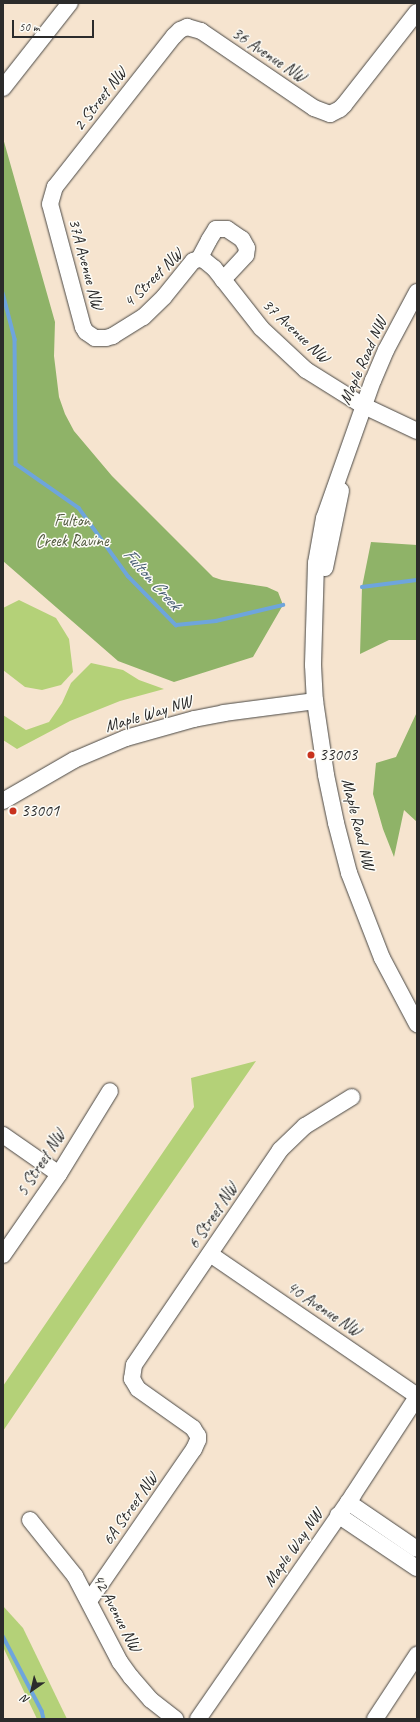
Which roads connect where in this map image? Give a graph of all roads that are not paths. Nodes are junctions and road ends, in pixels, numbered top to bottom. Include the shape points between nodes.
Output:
1 (70, 3) edge
2 (417, 12) edge
3 (187, 27) joint
4 (3, 88) edge
5 (50, 200) joint
6 (199, 259) junction
7 (223, 280) junction
8 (417, 292) edge
9 (90, 336) joint
10 (362, 405) junction
11 (417, 431) edge
12 (315, 701) junction
13 (3, 801) edge
14 (417, 1024) edge
15 (110, 1091) dead end
16 (352, 1097) dead end
17 (3, 1135) edge
18 (59, 1174) junction
19 (210, 1254) junction
20 (3, 1255) edge
21 (417, 1397) edge
22 (198, 1436) joint
23 (348, 1502) junction
24 (338, 1515) junction
25 (30, 1520) dead end
26 (417, 1549) edge
27 (417, 1568) edge
28 (89, 1601) junction
29 (417, 1655) edge
30 (175, 1719) edge
31 (198, 1719) edge
32 (375, 1719) edge

1 - 4 street
2 - 3 street, 36 Avenue NW via 344,105 330,114 314,108 201,31
3 - 5 street, 2 Street NW via 174,36 137,82 55,187
5 - 9 street, 37A Avenue NW via 82,322
6 - 7 street, 37 Avenue NW via 209,263
6 - 7 street via 216,229 227,229 242,239 247,248 246,255
6 - 9 street, 4 Street NW via 193,262 154,308 132,326 106,338
7 - 10 street, 37 Avenue NW via 249,314 289,356 320,380
8 - 10 street, Maple Road NW via 386,350
10 - 11 street, 37 Avenue NW
10 - 12 street, Maple Road NW via 348,448 337,517 314,619
12 - 13 street, Maple Way NW via 224,713 126,738 74,760
12 - 14 street, Maple Road NW via 326,775 349,873 382,958
15 - 18 street, 5 Street NW
16 - 19 street, 6 Street NW via 305,1126 288,1141
17 - 18 street
18 - 20 street, 5 Street NW
19 - 21 street, 40 Avenue NW
19 - 22 street, 6 Street NW via 136,1362 132,1379 138,1389 190,1425
21 - 23 street, Maple Way NW
22 - 28 street, 6A Street NW via 194,1450
23 - 24 street, Maple Way NW
23 - 26 street
24 - 27 street
24 - 31 street, Maple Way NW
25 - 28 street, 42 Avenue NW via 70,1569
28 - 30 street, 42 Avenue NW via 120,1662 151,1700
29 - 32 street

